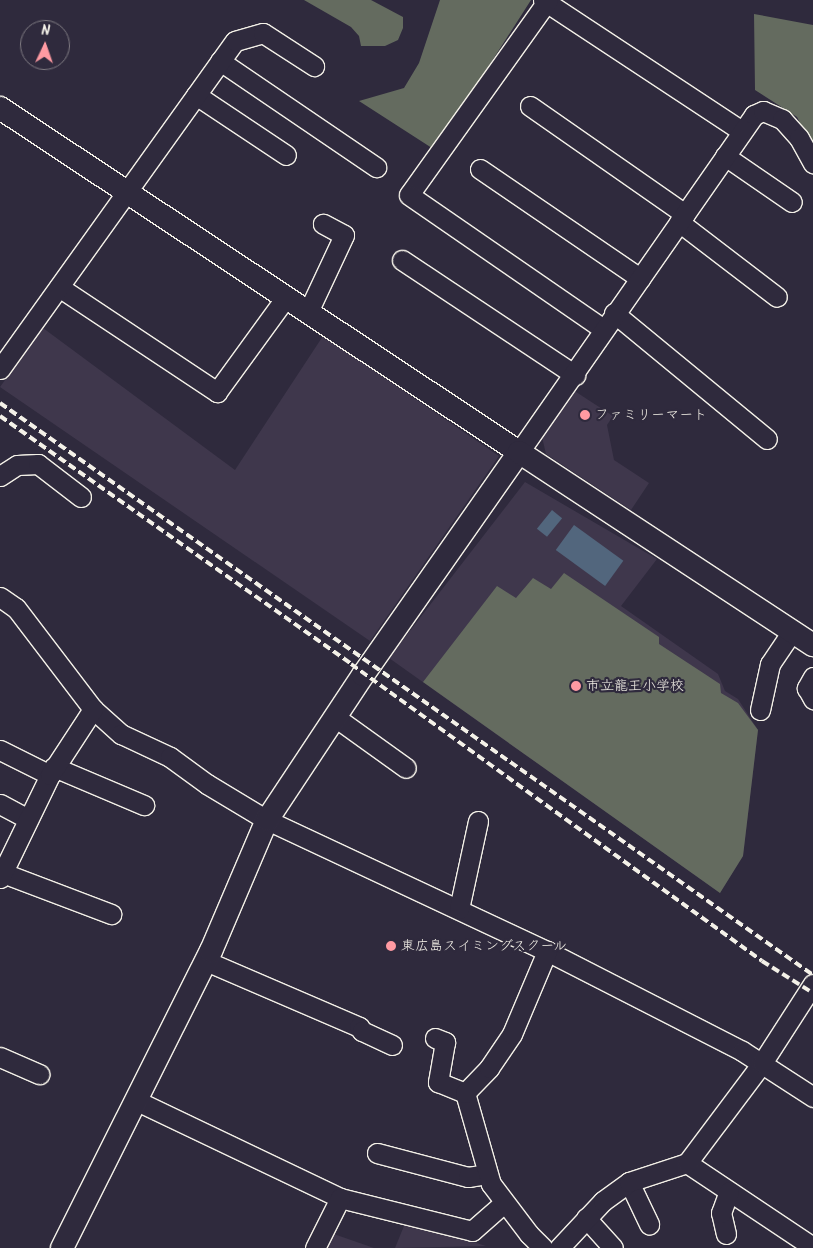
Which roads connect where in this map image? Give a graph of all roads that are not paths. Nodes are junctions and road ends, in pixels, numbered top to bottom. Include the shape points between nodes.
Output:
1 (546, 1) edge
2 (220, 61) junction
3 (314, 66) dead end
4 (196, 95) junction
5 (530, 106) dead end
6 (0, 108) edge
7 (742, 131) junction
8 (286, 155) dead end
9 (725, 156) junction
10 (813, 163) edge
11 (376, 167) dead end
12 (480, 169) dead end
13 (127, 194) junction
14 (792, 202) dead end
15 (682, 218) junction
16 (323, 224) dead end
17 (402, 260) dead end
18 (640, 278) junction
19 (59, 287) junction
20 (777, 297) dead end
21 (286, 298) junction
22 (308, 312) junction
23 (614, 313) junction
24 (603, 329) junction
25 (0, 369) edge
26 (575, 375) junction
27 (767, 439) dead end
28 (519, 452) junction
29 (0, 476) edge
30 (81, 497) dead end
31 (0, 597) edge
32 (792, 631) junction
33 (813, 645) edge
34 (813, 677) edge
35 (813, 699) edge
36 (93, 709) junction
37 (760, 710) dead end
38 (335, 716) junction
39 (0, 750) edge
40 (406, 768) dead end
41 (52, 771) junction
42 (0, 804) edge
43 (144, 805) dead end
44 (26, 818) junction
45 (267, 820) junction
46 (478, 820) dead end
47 (1, 875) edge
48 (459, 909) junction
49 (112, 914) dead end
50 (547, 951) junction
51 (206, 961) junction
52 (813, 984) edge
53 (435, 1038) dead end
54 (392, 1045) dead end
55 (0, 1057) edge
56 (762, 1063) junction
57 (39, 1074) dead end
58 (465, 1093) junction
59 (813, 1097) edge
60 (136, 1101) junction
61 (377, 1153) dead end
62 (687, 1162) junction
63 (488, 1174) junction
64 (629, 1182) junction
65 (729, 1190) junction
66 (340, 1198) junction
67 (504, 1203) junction
68 (586, 1218) junction
69 (649, 1224) dead end
70 (726, 1234) dead end
71 (813, 1247) edge
72 (62, 1248) edge
73 (316, 1248) edge
74 (543, 1248) edge
75 (560, 1248) edge
76 (613, 1248) edge

1 - 7 street
1 - 24 street via 409,195
2 - 3 street via 235,40 263,33
2 - 4 street
2 - 11 street
4 - 8 street
4 - 13 street
5 - 15 street
6 - 13 street
7 - 9 street
7 - 10 street via 754,115 763,111 774,114 799,138
9 - 14 street
9 - 15 street
12 - 18 street
13 - 19 street
13 - 21 street
15 - 18 street
15 - 20 street
16 - 22 street via 344,235
17 - 26 street
18 - 23 street
19 - 21 street via 217,392
19 - 25 street
21 - 22 street
22 - 28 street
23 - 24 street
23 - 27 street
24 - 26 street
26 - 28 street
28 - 32 street
28 - 38 street
29 - 30 street via 17,465 38,464
31 - 36 street via 16,608
32 - 33 street
32 - 37 street via 770,664
34 - 35 street via 807,688
36 - 41 street
36 - 45 street via 121,734 170,757
38 - 40 street
38 - 45 street
39 - 41 street
41 - 43 street
41 - 44 street
42 - 44 street
44 - 47 street
45 - 48 street
45 - 51 street
46 - 48 street
47 - 49 street
48 - 50 street
50 - 56 street
50 - 58 street via 512,1034 489,1068
51 - 54 street via 359,1027
51 - 60 street
52 - 56 street
53 - 58 street via 445,1042 438,1082
55 - 57 street
56 - 59 street
56 - 62 street
58 - 63 street
60 - 66 street
60 - 72 street
61 - 63 street via 468,1177
62 - 64 street
62 - 65 street
63 - 67 street
64 - 68 street
64 - 69 street
65 - 70 street via 721,1213
65 - 71 street
66 - 67 street via 472,1231
66 - 73 street
67 - 74 street
68 - 75 street
68 - 76 street

